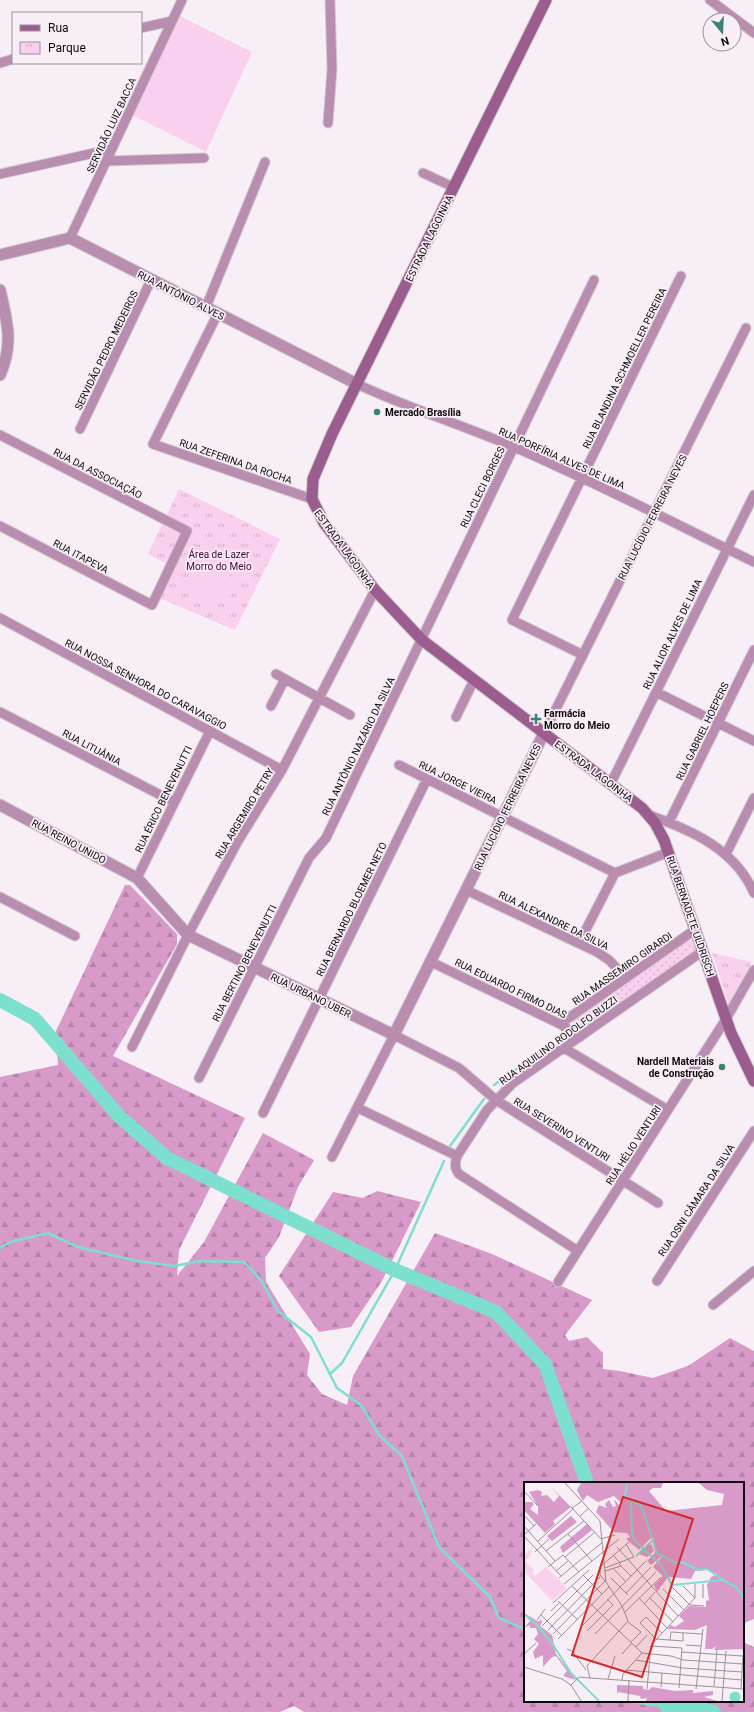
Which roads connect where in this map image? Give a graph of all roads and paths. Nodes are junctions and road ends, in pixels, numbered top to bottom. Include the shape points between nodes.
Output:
1 (182, 0) edge
2 (330, 0) edge
3 (546, 0) edge
4 (710, 0) edge
5 (172, 21) junction
6 (142, 28) edge
7 (754, 34) edge
8 (12, 60) edge
9 (0, 63) edge
10 (328, 123) dead end
11 (112, 150) junction
12 (204, 158) dead end
13 (106, 161) junction
14 (265, 162) dead end
15 (423, 173) dead end
16 (0, 174) edge
17 (454, 187) junction
18 (70, 238) junction
19 (0, 255) edge
20 (681, 276) dead end
21 (151, 280) junction
22 (594, 280) dead end
23 (0, 290) edge
24 (206, 307) junction
25 (218, 313) junction
26 (746, 328) dead end
27 (5, 343) edge
28 (0, 375) edge
29 (357, 384) junction
30 (80, 429) dead end
31 (0, 435) edge
32 (514, 447) junction
33 (582, 478) junction
34 (754, 495) edge
35 (312, 499) junction
36 (654, 513) junction
37 (0, 526) edge
38 (727, 548) junction
39 (754, 562) edge
40 (375, 590) junction
41 (152, 605) joint
42 (0, 618) edge
43 (422, 640) junction
44 (754, 650) edge
45 (583, 655) junction
46 (276, 674) dead end
47 (285, 679) junction
48 (474, 680) junction
49 (656, 692) junction
50 (319, 698) junction
51 (271, 706) dead end
52 (0, 712) edge
53 (350, 715) dead end
54 (456, 717) dead end
55 (718, 723) junction
56 (210, 731) junction
57 (544, 733) junction
58 (754, 741) edge
59 (399, 765) dead end
60 (282, 770) junction
61 (428, 779) junction
62 (611, 783) junction
63 (754, 798) edge
64 (174, 802) junction
65 (0, 805) edge
66 (649, 815) junction
67 (503, 816) junction
68 (669, 822) junction
69 (669, 852) junction
70 (726, 854) junction
71 (309, 858) joint
72 (615, 874) junction
73 (137, 878) junction
74 (466, 890) junction
75 (754, 893) edge
76 (0, 896) edge
77 (696, 929) junction
78 (188, 935) junction
79 (74, 936) dead end
80 (579, 943) junction
81 (703, 951) junction
82 (431, 962) junction
83 (254, 967) junction
84 (754, 970) edge
85 (626, 978) junction
86 (319, 999) junction
87 (726, 1019) junction
88 (560, 1024) junction
89 (394, 1035) junction
90 (580, 1037) junction
91 (132, 1047) dead end
92 (564, 1048) junction
93 (199, 1078) dead end
94 (754, 1081) edge
95 (496, 1100) junction
96 (358, 1108) junction
97 (668, 1110) junction
98 (263, 1113) dead end
99 (754, 1131) edge
100 (457, 1156) junction
101 (332, 1157) dead end
102 (623, 1181) junction
103 (658, 1203) dead end
104 (578, 1250) junction
105 (754, 1271) edge
106 (657, 1281) dead end
107 (558, 1282) dead end
108 (713, 1305) dead end

1 - 5 street, SERVIDÃO LUIZ BACCA
2 - 10 street via 332,69
3 - 17 main road, ESTRADA LAGOINHA
4 - 7 street
5 - 6 street
5 - 11 street, SERVIDÃO LUIZ BACCA
8 - 9 street
11 - 13 street, SERVIDÃO LUIZ BACCA
11 - 16 street
12 - 13 street
13 - 18 street, SERVIDÃO LUIZ BACCA
14 - 24 street
15 - 17 street
17 - 29 main road, ESTRADA LAGOINHA
18 - 19 street
18 - 21 street, RUA ANTÔNIO ALVES
20 - 33 street, RUA BLANDINA SCHMOELLER PEREIRA
21 - 24 street, RUA ANTÔNIO ALVES
21 - 30 street, SERVIDÃO PEDRO MEDEIROS
22 - 32 street, RUA CLECI BORGES
23 - 27 street via 8,327
24 - 25 street, RUA ANTÔNIO ALVES
25 - 29 street, RUA ANTÔNIO ALVES
25 - 35 street, RUA ZEFERINA DA ROCHA via 153,444
26 - 36 street, RUA LUCÍDIO FERREIRA NEVES
27 - 28 street via 7,357
29 - 32 street, RUA PORFÍRIA ALVES DE LIMA via 398,403
29 - 35 main road, ESTRADA LAGOINHA via 316,470
31 - 41 street, RUA DA ASSOCIAÇÃO via 187,531
32 - 33 street, RUA PORFÍRIA ALVES DE LIMA
32 - 43 street, RUA CLECI BORGES
33 - 36 street, RUA PORFÍRIA ALVES DE LIMA
33 - 45 street, RUA BLANDINA SCHMOELLER PEREIRA via 512,620
34 - 38 street, RUA ALIOR ALVES DE LIMA
35 - 40 main road, ESTRADA LAGOINHA via 324,523
36 - 38 street, RUA PORFÍRIA ALVES DE LIMA
36 - 45 street, RUA LUCÍDIO FERREIRA NEVES
37 - 41 street, RUA ITAPEVA
38 - 39 street, RUA PORFÍRIA ALVES DE LIMA
38 - 49 street, RUA ALIOR ALVES DE LIMA
40 - 43 main road, ESTRADA LAGOINHA
40 - 50 street, RUA ARGEMIRO PETRY
42 - 56 street, RUA NOSSA SENHORA DO CARAVAGGIO
43 - 48 main road, ESTRADA LAGOINHA
43 - 71 street, RUA ANTÔNIO NAZÁRIO DA SILVA via 322,846
44 - 55 street, RUA GABRIEL HOEPERS
45 - 57 street, RUA LUCÍDIO FERREIRA NEVES
46 - 47 street
47 - 50 street
47 - 51 street
48 - 54 street
48 - 57 main road, ESTRADA LAGOINHA
49 - 55 street
49 - 62 street, RUA ALIOR ALVES DE LIMA
50 - 53 street
50 - 60 street, RUA ARGEMIRO PETRY
52 - 64 street, RUA LITUÂNIA
55 - 58 street
55 - 68 street, RUA GABRIEL HOEPERS
56 - 60 street, RUA NOSSA SENHORA DO CARAVAGGIO
56 - 64 street, RUA ÉRICO BENEVENUTTI
57 - 62 main road, ESTRADA LAGOINHA
57 - 67 street, RUA LUCÍDIO FERREIRA NEVES
59 - 61 street, RUA JORGE VIEIRA
60 - 78 street, RUA ARGEMIRO PETRY via 238,842
61 - 67 street, RUA JORGE VIEIRA
61 - 86 street, RUA BERNARDO BLOEMER NETO
62 - 66 main road, ESTRADA LAGOINHA
63 - 70 street
64 - 73 street, RUA ÉRICO BENEVENUTTI
65 - 73 street, RUA REINO UNIDO
66 - 68 street, ESTRADA LAGOINHA
66 - 69 main road, RUA BERNADETE ULDRISCH via 660,831
67 - 72 street, RUA JORGE VIEIRA
67 - 74 street, RUA LUCÍDIO FERREIRA NEVES
68 - 70 street, ESTRADA LAGOINHA
69 - 72 street
69 - 77 main road, RUA BERNADETE ULDRISCH
70 - 75 street, ESTRADA LAGOINHA via 742,871
71 - 83 street, RUA BERTINO BENEVENUTTI
72 - 80 street
73 - 78 street, RUA URBANO UBER
74 - 80 street, RUA ALEXANDRE DA SILVA
74 - 82 street, RUA LUCÍDIO FERREIRA NEVES
76 - 79 street
77 - 81 main road, RUA BERNADETE ULDRISCH
77 - 85 street, RUA MASSEMIRO GIRARDI
78 - 83 street, RUA URBANO UBER
78 - 91 street, RUA ARGEMIRO PETRY
80 - 85 street, RUA ALEXANDRE DA SILVA via 609,960
81 - 87 main road, RUA BERNADETE ULDRISCH
81 - 90 street, RUA AQUILINO RODOLFO BUZZI
82 - 88 street, RUA EDUARDO FIRMO DIAS
82 - 89 street, RUA LUCÍDIO FERREIRA NEVES
83 - 86 street, RUA URBANO UBER
83 - 93 street, RUA BERTINO BENEVENUTTI
84 - 87 street
85 - 88 street, RUA MASSEMIRO GIRARDI
86 - 89 street, RUA URBANO UBER
86 - 98 street, RUA BERNARDO BLOEMER NETO
87 - 94 main road
87 - 97 street, RUA HÉLIO VENTURI
88 - 90 street, RUA EDUARDO FIRMO DIAS
89 - 95 street, RUA URBANO UBER via 459,1068
89 - 96 street, RUA LUCÍDIO FERREIRA NEVES
90 - 92 street, RUA AQUILINO RODOLFO BUZZI
92 - 95 street, RUA AQUILINO RODOLFO BUZZI via 513,1083
92 - 97 street
95 - 100 street, RUA AQUILINO RODOLFO BUZZI via 478,1122
95 - 102 street, RUA SEVERINO VENTURI
96 - 100 street
96 - 101 street, RUA LUCÍDIO FERREIRA NEVES
97 - 102 street, RUA HÉLIO VENTURI
99 - 106 street, RUA OSNI CÂMARA DA SILVA
100 - 104 street, RUA AQUILINO RODOLFO BUZZI via 455,1164 459,1174
102 - 103 street, RUA SEVERINO VENTURI
102 - 104 street, RUA HÉLIO VENTURI
104 - 107 street, RUA HÉLIO VENTURI
105 - 108 street

